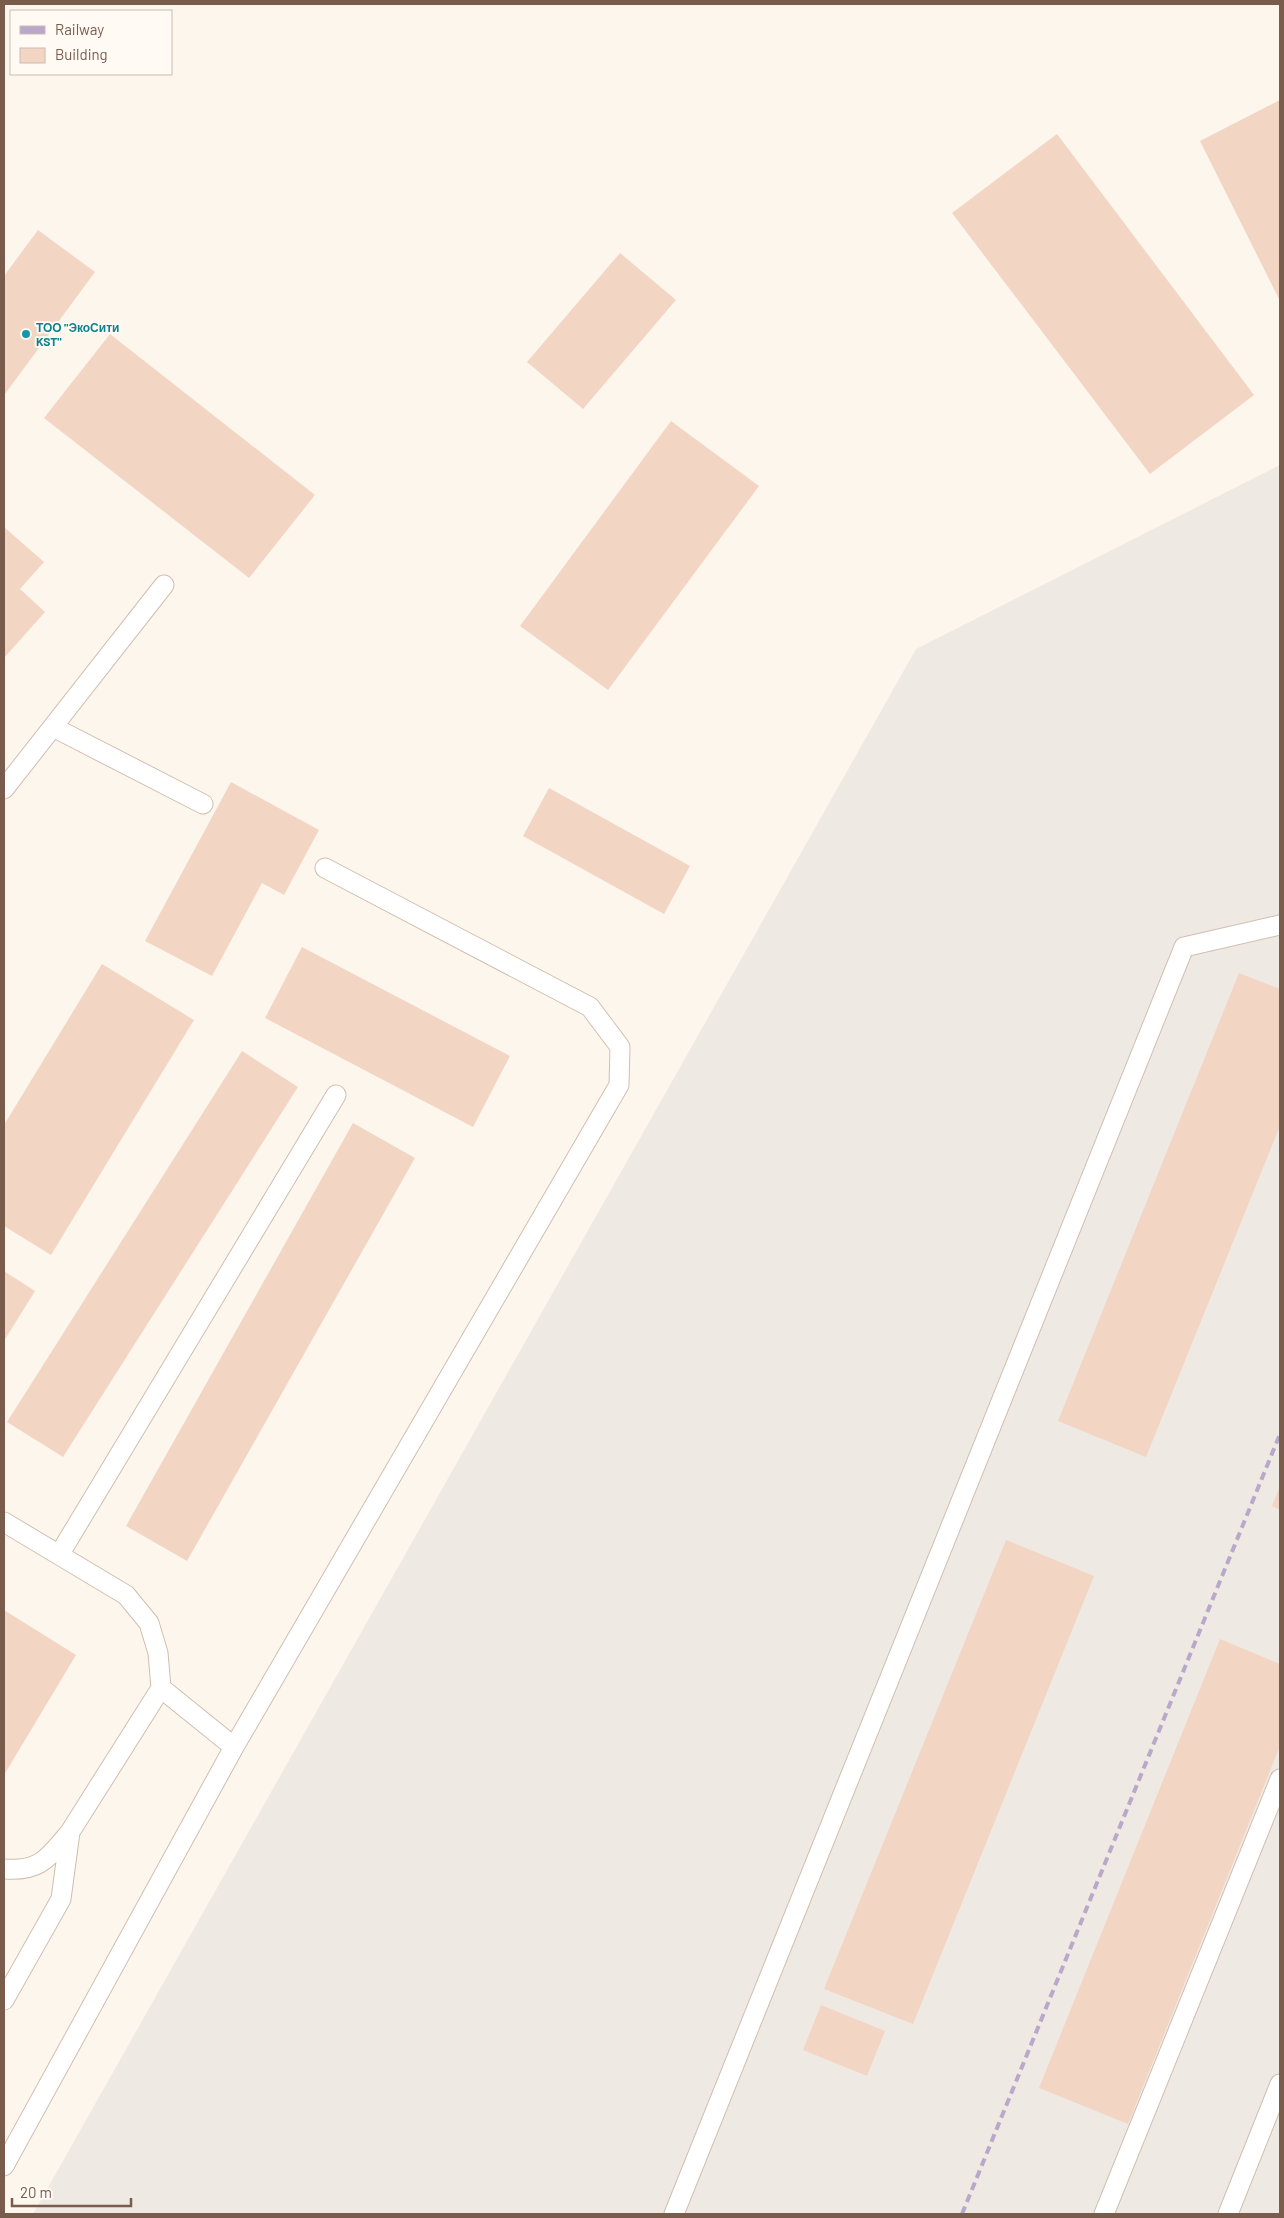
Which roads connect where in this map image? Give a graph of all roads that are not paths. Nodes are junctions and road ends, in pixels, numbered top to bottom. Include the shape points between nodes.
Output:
1 (164, 585) dead end
2 (52, 727) junction
3 (4, 789) edge
4 (203, 804) dead end
5 (325, 868) dead end
6 (1280, 925) edge
7 (336, 1095) dead end
8 (4, 1522) edge
9 (59, 1555) junction
10 (161, 1688) junction
11 (234, 1747) junction
12 (1280, 1779) edge
13 (70, 1832) junction
14 (4, 1869) edge
15 (4, 2000) edge
16 (1280, 2084) edge
17 (4, 2166) edge
18 (674, 2214) edge
19 (1104, 2214) edge
20 (1228, 2214) edge

1 - 2 lane
2 - 3 lane
2 - 4 lane
5 - 11 lane via 590,1008 620,1047 619,1085
6 - 18 lane via 1184,946
7 - 9 lane
8 - 9 lane
9 - 10 lane via 126,1596 149,1623 158,1653
10 - 11 lane
10 - 13 lane
11 - 17 lane
12 - 19 lane
13 - 14 lane via 46,1861 20,1870
13 - 15 lane via 60,1899
16 - 20 lane

